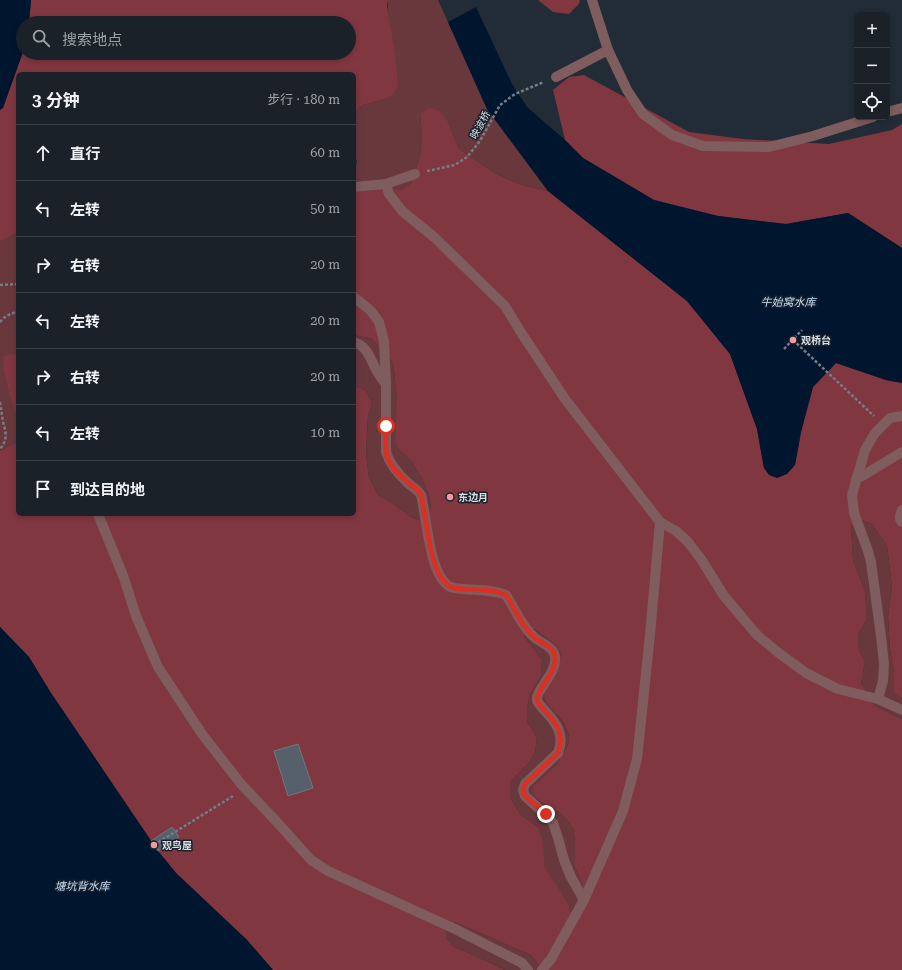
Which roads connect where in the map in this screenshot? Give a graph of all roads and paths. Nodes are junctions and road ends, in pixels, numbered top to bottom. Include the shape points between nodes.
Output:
1 (592, 0) edge
2 (608, 50) junction
3 (556, 76) joint
4 (902, 108) edge
5 (890, 111) edge
6 (864, 120) edge
7 (415, 174) joint
8 (386, 184) junction
9 (356, 186) edge
10 (16, 284) edge
11 (0, 285) edge
12 (356, 299) edge
13 (16, 312) edge
14 (0, 322) edge
15 (802, 330) dead end
16 (794, 340) junction
17 (356, 343) edge
18 (784, 349) dead end
19 (386, 384) junction
20 (0, 402) edge
21 (902, 416) edge
22 (883, 425) junction
23 (0, 449) edge
24 (902, 452) edge
25 (856, 479) junction
26 (902, 510) edge
27 (99, 516) edge
28 (660, 522) junction
29 (902, 522) edge
30 (878, 698) junction
31 (902, 710) edge
32 (245, 788) junction
33 (154, 845) dead end
34 (584, 900) junction
35 (528, 970) edge
36 (542, 970) edge

1 - 2 street
2 - 3 street
2 - 6 street via 627,90 643,114 672,135 703,146 769,147
3 - 7 path, 映波桥 via 515,94 500,105 480,141 467,158 454,165
4 - 5 street
7 - 8 street
8 - 9 street
8 - 28 street via 389,194 402,211 434,237 505,306 565,399
10 - 11 path
12 - 19 street via 371,311 379,322 384,341
13 - 14 path
15 - 16 path
16 - 18 path
16 - 22 path
17 - 19 street via 363,346
19 - 34 street via 388,460 421,495 434,563 442,580 454,588 494,591 506,595 523,625 554,653 553,669 537,700 558,729 560,747 558,753 525,784 523,790 525,796 553,823 564,860
20 - 23 path via 6,440
21 - 22 street via 890,418
22 - 25 street via 865,450
24 - 25 street
25 - 30 street via 852,504 871,562 884,664
26 - 29 street
27 - 32 street via 158,667 202,734
28 - 30 street via 688,542 724,596 758,635 780,654 806,673 838,689
28 - 34 street via 636,759 623,811
30 - 31 street
32 - 33 path
32 - 35 street via 311,860 320,866 461,932 522,963
34 - 36 street via 551,959

